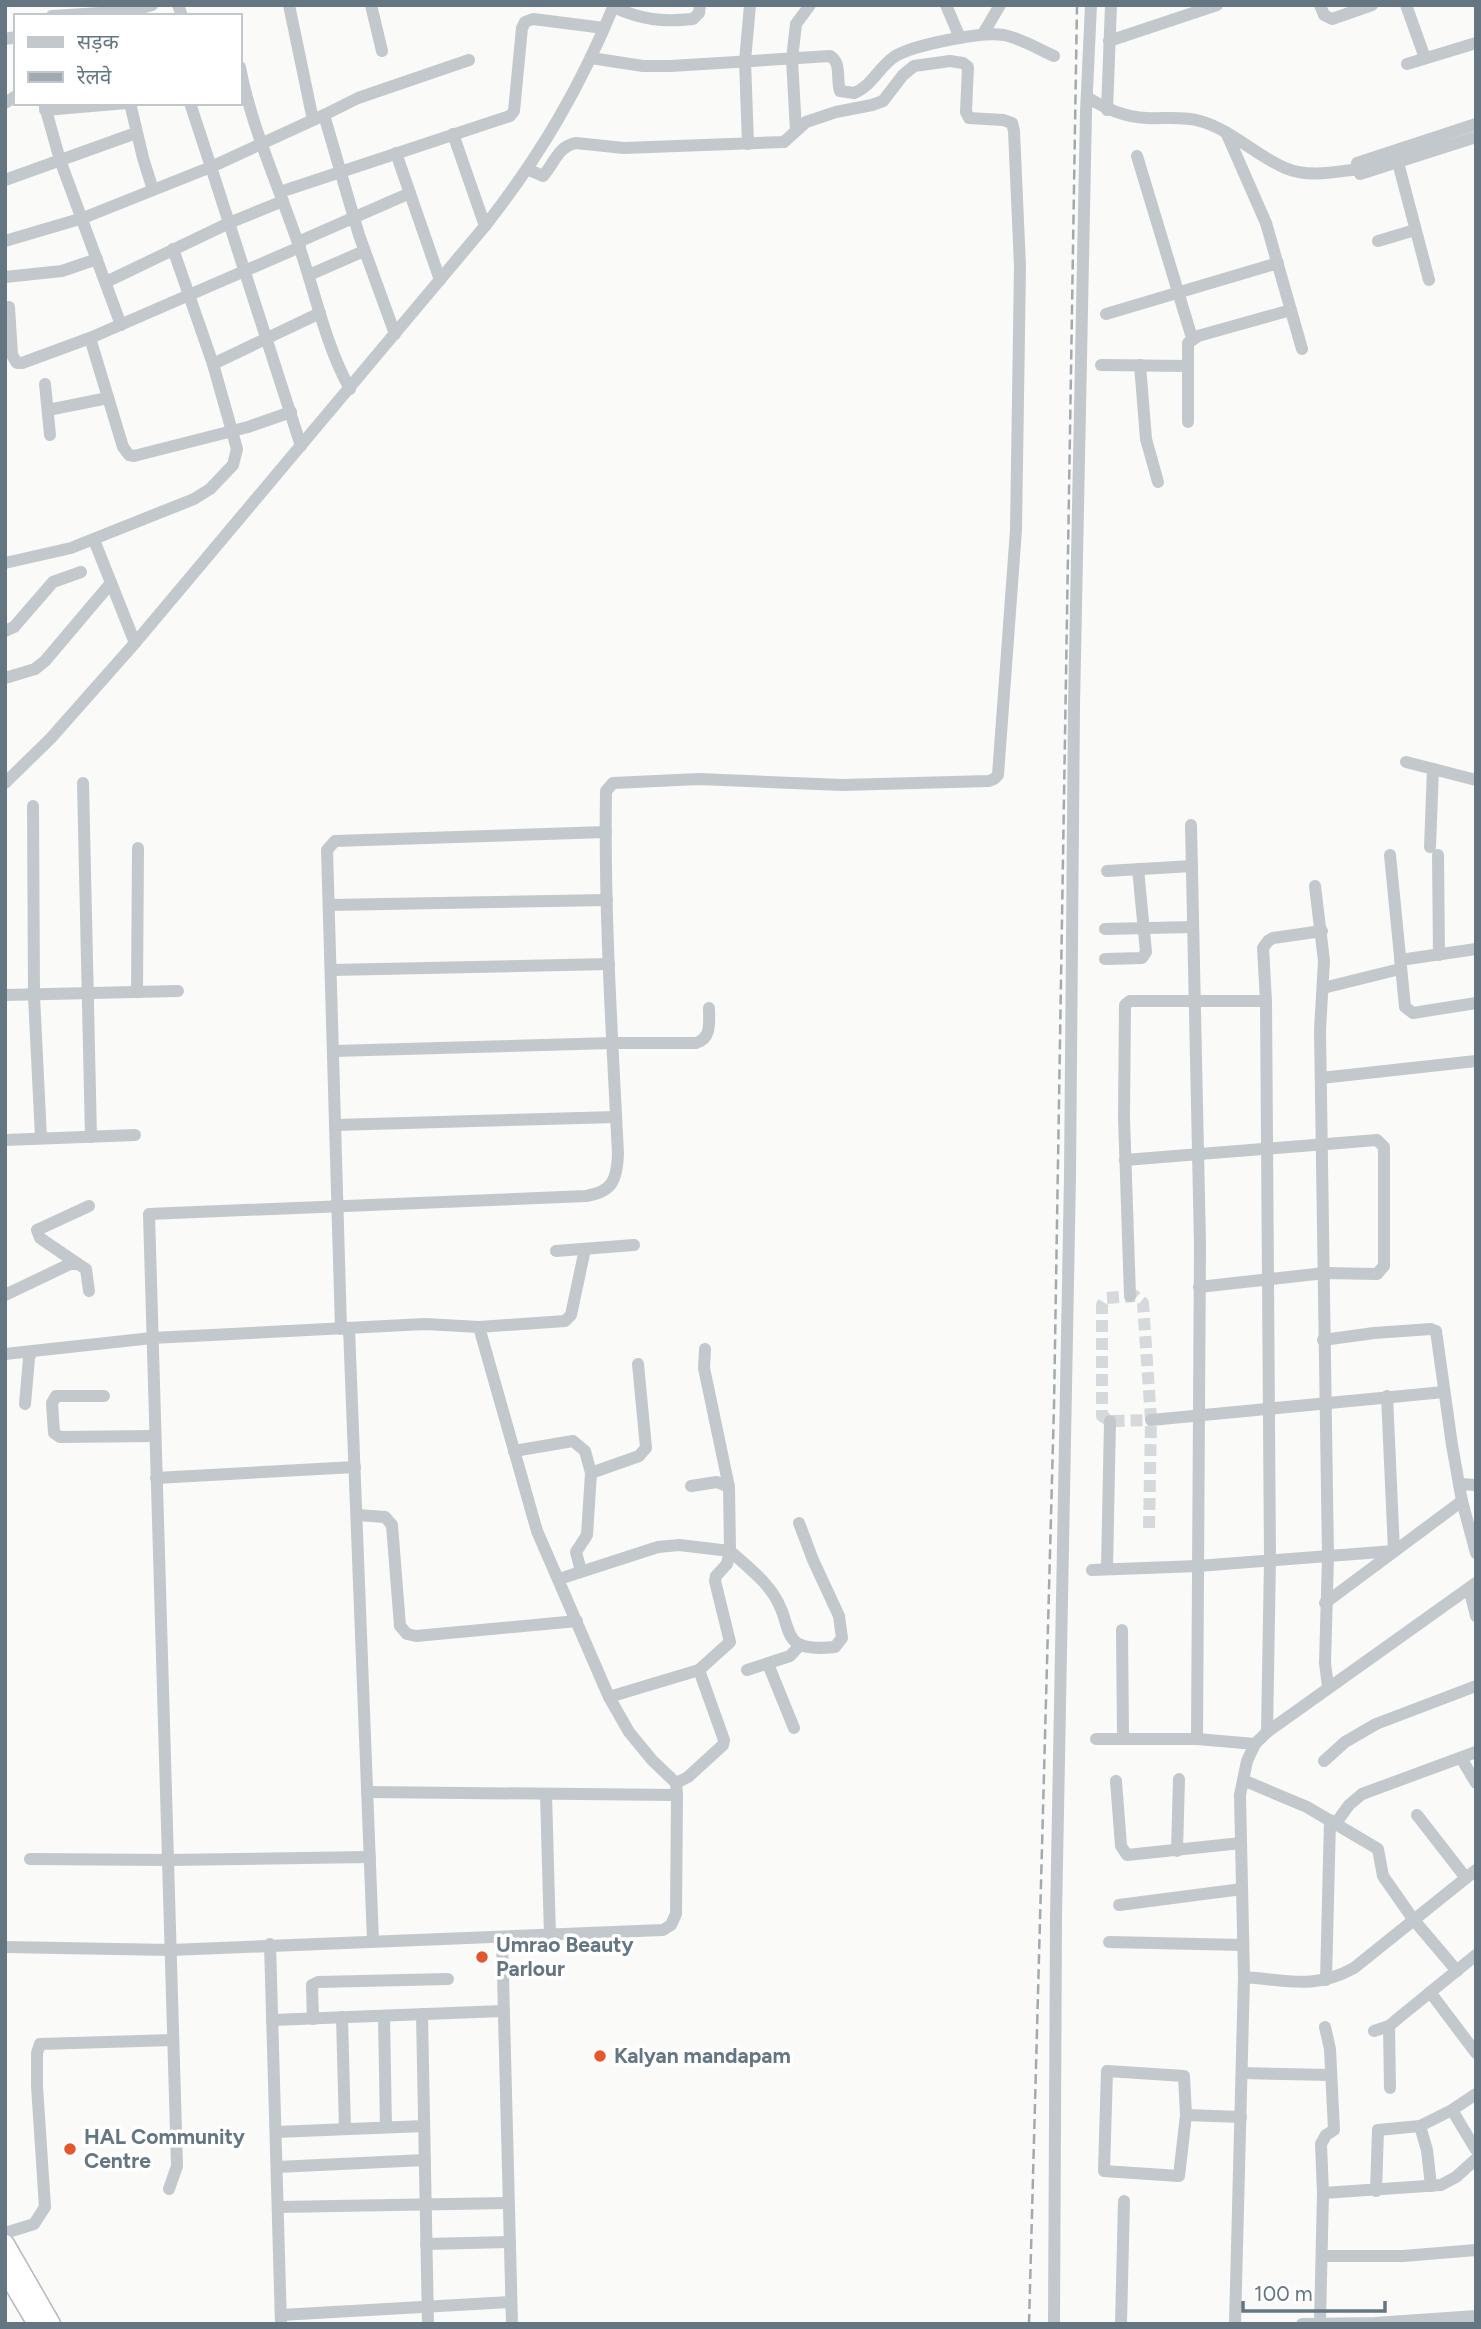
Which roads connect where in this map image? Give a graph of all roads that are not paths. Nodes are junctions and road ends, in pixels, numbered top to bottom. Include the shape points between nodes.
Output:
1 (152, 5) edge
2 (289, 5) edge
3 (371, 5) edge
4 (700, 5) edge
5 (750, 5) edge
6 (810, 5) edge
7 (946, 5) edge
8 (1000, 5) edge
9 (1091, 5) edge
10 (1111, 5) edge
11 (1217, 5) edge
12 (1320, 5) edge
13 (1371, 5) edge
14 (1406, 5) edge
15 (613, 6) edge
16 (100, 9) edge
17 (1180, 11) edge
18 (69, 14) edge
19 (604, 28) junction
20 (983, 34) junction
21 (960, 38) junction
22 (1110, 41) junction
23 (1476, 43) edge
24 (382, 51) dead end
25 (1054, 56) dead end
26 (591, 58) junction
27 (1424, 58) junction
28 (792, 59) junction
29 (469, 60) dead end
30 (745, 61) junction
31 (1407, 64) dead end
32 (242, 77) edge
33 (1087, 97) junction
34 (73, 105) edge
35 (129, 105) edge
36 (191, 105) edge
37 (45, 106) edge
38 (1107, 110) junction
39 (318, 117) junction
40 (1476, 124) edge
41 (796, 131) junction
42 (1226, 132) junction
43 (136, 133) junction
44 (453, 134) junction
45 (1476, 137) edge
46 (261, 142) junction
47 (748, 144) junction
48 (396, 153) junction
49 (1137, 156) dead end
50 (1396, 156) junction
51 (60, 160) junction
52 (211, 167) junction
53 (527, 169) junction
54 (341, 171) junction
55 (5, 180) edge
56 (153, 190) junction
57 (410, 193) junction
58 (281, 196) junction
59 (83, 218) junction
60 (354, 218) junction
61 (229, 223) junction
62 (485, 226) junction
63 (1415, 230) junction
64 (5, 241) edge
65 (1378, 241) dead end
66 (299, 245) junction
67 (173, 249) junction
68 (364, 251) junction
69 (97, 259) junction
70 (1278, 263) junction
71 (244, 270) junction
72 (309, 275) junction
73 (5, 277) edge
74 (440, 280) junction
75 (1429, 280) dead end
76 (106, 282) junction
77 (1178, 293) junction
78 (190, 294) junction
79 (9, 307) dead end
80 (1291, 310) junction
81 (320, 313) junction
82 (1106, 314) dead end
83 (121, 325) junction
84 (395, 334) junction
85 (90, 338) junction
86 (1192, 338) junction
87 (267, 340) junction
88 (1302, 349) dead end
89 (213, 364) junction
90 (1101, 365) dead end
91 (1140, 365) junction
92 (1187, 366) junction
93 (45, 384) dead end
94 (350, 389) junction
95 (108, 398) junction
96 (48, 410) junction
97 (291, 412) junction
98 (1188, 422) dead end
99 (232, 432) junction
100 (50, 435) dead end
101 (301, 446) junction
102 (1158, 482) dead end
103 (94, 540) junction
104 (5, 563) edge
105 (81, 572) dead end
106 (111, 583) junction
107 (5, 631) edge
108 (135, 643) junction
109 (5, 678) edge
110 (1406, 762) dead end
111 (1433, 769) junction
112 (1476, 780) edge
113 (5, 783) edge
114 (83, 783) dead end
115 (33, 806) dead end
116 (1191, 825) dead end
117 (606, 832) junction
118 (138, 848) dead end
119 (1390, 855) dead end
120 (1192, 866) junction
121 (1138, 869) junction
122 (1107, 872) dead end
123 (1315, 886) dead end
124 (607, 900) junction
125 (329, 905) junction
126 (1193, 927) junction
127 (1144, 928) junction
128 (1105, 929) dead end
129 (1322, 931) junction
130 (1476, 949) edge
131 (1438, 955) junction
132 (1105, 959) dead end
133 (609, 964) junction
134 (1400, 965) junction
135 (332, 970) junction
136 (1323, 988) junction
137 (178, 991) dead end
138 (137, 992) junction
139 (87, 994) junction
140 (5, 996) edge
141 (34, 996) junction
142 (1194, 1001) junction
143 (1266, 1001) junction
144 (1476, 1003) edge
145 (709, 1008) dead end
146 (612, 1043) junction
147 (334, 1051) junction
148 (1476, 1061) edge
149 (1321, 1078) junction
150 (617, 1117) junction
151 (335, 1125) junction
152 (135, 1135) dead end
153 (91, 1137) junction
154 (41, 1138) junction
155 (5, 1140) edge
156 (1324, 1145) junction
157 (1265, 1150) junction
158 (1199, 1154) junction
159 (1125, 1160) junction
160 (89, 1206) dead end
161 (337, 1206) junction
162 (634, 1245) dead end
163 (585, 1249) junction
164 (556, 1251) dead end
165 (78, 1264) junction
166 (1325, 1273) junction
167 (1268, 1280) junction
168 (1199, 1287) junction
169 (89, 1291) dead end
170 (5, 1295) edge
171 (1130, 1296) dead end
172 (480, 1327) junction
173 (345, 1328) junction
174 (152, 1338) junction
175 (1323, 1340) junction
176 (705, 1349) dead end
177 (32, 1351) junction
178 (5, 1354) edge
179 (638, 1364) dead end
180 (1444, 1392) junction
181 (104, 1396) dead end
182 (1387, 1396) junction
183 (25, 1404) dead end
184 (1324, 1404) junction
185 (1268, 1409) junction
186 (1199, 1415) junction
187 (1151, 1420) tunnel mouth
188 (1110, 1421) dead end
189 (155, 1436) junction
190 (514, 1451) junction
191 (355, 1467) junction
192 (591, 1473) junction
193 (156, 1478) junction
194 (1459, 1484) junction
195 (1476, 1485) edge
196 (691, 1486) dead end
197 (729, 1487) junction
198 (1462, 1501) junction
199 (357, 1515) junction
200 (799, 1523) dead end
201 (730, 1551) junction
202 (1394, 1551) junction
203 (1476, 1553) edge
204 (1328, 1557) junction
205 (1270, 1560) junction
206 (1198, 1566) junction
207 (1107, 1569) junction
208 (1092, 1570) dead end
209 (581, 1571) junction
210 (559, 1579) junction
211 (1472, 1586) edge
212 (1325, 1603) junction
213 (1476, 1616) edge
214 (577, 1621) junction
215 (1122, 1630) dead end
216 (800, 1645) junction
217 (768, 1664) junction
218 (699, 1670) junction
219 (747, 1671) dead end
220 (1476, 1686) edge
221 (1328, 1687) junction
222 (609, 1697) junction
223 (794, 1728) dead end
224 (1267, 1732) junction
225 (1123, 1738) junction
226 (1096, 1739) dead end
227 (1197, 1739) junction
228 (1255, 1744) junction
229 (1476, 1752) edge
230 (1461, 1758) junction
231 (1324, 1761) dead end
232 (1179, 1779) dead end
233 (1243, 1780) junction
234 (1116, 1781) dead end
235 (1476, 1783) edge
236 (677, 1789) junction
237 (367, 1793) junction
238 (546, 1794) junction
239 (1417, 1815) dead end
240 (1333, 1822) junction
241 (1241, 1843) junction
242 (1177, 1851) junction
243 (370, 1857) junction
244 (30, 1859) dead end
245 (168, 1860) junction
246 (1471, 1874) edge
247 (1242, 1889) junction
248 (1119, 1905) dead end
249 (1413, 1919) junction
250 (550, 1936) junction
251 (502, 1938) junction
252 (373, 1941) junction
253 (1109, 1942) dead end
254 (270, 1944) junction
255 (1243, 1945) junction
256 (5, 1947) edge
257 (171, 1950) junction
258 (1476, 1955) edge
259 (1457, 1970) junction
260 (1244, 1977) junction
261 (448, 1979) dead end
262 (1326, 1980) junction
263 (1430, 1992) junction
264 (503, 2011) junction
265 (422, 2014) junction
266 (384, 2016) junction
267 (342, 2017) junction
268 (313, 2018) junction
269 (272, 2020) junction
270 (1389, 2026) junction
271 (1325, 2027) dead end
272 (1374, 2031) dead end
273 (173, 2040) junction
274 (1473, 2043) edge
275 (1242, 2073) junction
276 (1331, 2075) junction
277 (1390, 2088) dead end
278 (1476, 2094) edge
279 (1452, 2110) junction
280 (1186, 2115) junction
281 (1241, 2117) junction
282 (424, 2126) junction
283 (1420, 2126) junction
284 (386, 2127) junction
285 (345, 2129) junction
286 (276, 2132) junction
287 (1476, 2150) edge
288 (1476, 2159) edge
289 (425, 2160) junction
290 (277, 2167) junction
291 (1431, 2186) junction
292 (169, 2189) dead end
293 (1376, 2191) junction
294 (1323, 2193) junction
295 (1124, 2201) dead end
296 (508, 2203) junction
297 (426, 2205) junction
298 (278, 2207) junction
299 (5, 2233) edge
300 (510, 2242) junction
301 (5, 2244) edge
302 (426, 2244) junction
303 (1476, 2250) edge
304 (1322, 2256) junction
305 (5, 2270) edge
306 (511, 2302) junction
307 (428, 2308) junction
308 (1476, 2316) edge
309 (359, 2318) edge
310 (281, 2319) edge
311 (1320, 2323) edge
312 (37, 2324) edge
313 (51, 2324) edge
314 (428, 2324) edge
315 (512, 2324) edge
316 (1054, 2324) edge
317 (1121, 2324) edge
318 (1235, 2324) edge
319 (1302, 2324) edge

1 - 16 street via 138,10
2 - 39 street
3 - 24 street
4 - 15 street via 693,19 662,21
5 - 30 street
6 - 28 street via 796,24
7 - 21 street
8 - 20 street
9 - 33 street
10 - 22 street
11 - 17 street
12 - 13 street via 1332,19
14 - 27 street
15 - 19 street
16 - 18 street
17 - 22 street
19 - 26 street
19 - 44 street via 533,19 525,22 513,111 505,118
20 - 21 street
20 - 25 street via 1003,34
21 - 28 street via 901,53 854,93 840,91 833,58
22 - 38 street
23 - 27 street
26 - 30 street via 643,66
26 - 53 street
27 - 31 street
28 - 30 street
28 - 41 street
29 - 39 street
30 - 47 street
32 - 46 street
33 - 38 street
33 - 316 street via 1056,1917
34 - 37 street
35 - 43 street
36 - 52 street
37 - 51 street
38 - 42 street via 1126,116 1199,120
39 - 46 street
39 - 54 street
40 - 50 street
41 - 47 street via 784,142
41 - 117 street via 829,114 878,104 914,66 950,61 968,67 969,118 1003,120 1014,127 1020,266 1016,530 999,768 989,781 819,785 699,779 613,783 606,790
42 - 50 street via 1284,168 1304,173 1359,169 1360,174
42 - 70 street via 1266,223
43 - 51 street
43 - 56 street
44 - 48 street
44 - 62 street
45 - 50 street
46 - 52 street
46 - 58 street
47 - 53 street via 624,148 576,143 560,152 543,176
48 - 54 street
48 - 57 street
49 - 77 street
50 - 63 street
51 - 55 street
51 - 59 street
52 - 56 street
52 - 61 street
53 - 62 street
54 - 58 street
54 - 60 street
56 - 59 street
57 - 60 street
57 - 74 street
58 - 61 street
58 - 66 street
59 - 64 street
59 - 69 street
60 - 66 street
60 - 68 street
61 - 67 street
61 - 71 street
62 - 74 street
63 - 65 street
63 - 75 street
66 - 71 street
66 - 72 street
67 - 76 street
67 - 78 street
68 - 72 street
68 - 84 street
69 - 73 street via 62,271
69 - 76 street
70 - 77 street
70 - 80 street
71 - 78 street
71 - 87 street
72 - 81 street
74 - 84 street
76 - 83 street
77 - 82 street
77 - 86 street
78 - 83 street
78 - 89 street
79 - 85 street via 12,355 17,363
80 - 86 street
80 - 88 street
81 - 87 street
81 - 94 street
83 - 85 street
84 - 94 street
85 - 95 street
86 - 92 street via 1186,349
87 - 89 street
87 - 97 street
89 - 99 street
90 - 91 street
91 - 92 street
91 - 102 street via 1146,439
92 - 98 street
93 - 96 street
94 - 101 street
95 - 96 street
95 - 99 street via 129,455
96 - 100 street
97 - 99 street
97 - 101 street
99 - 103 street via 237,457 210,489
101 - 108 street
103 - 104 street
103 - 106 street
105 - 107 street via 53,582 15,627
106 - 108 street
106 - 109 street via 45,661
108 - 113 street
110 - 111 street
111 - 112 street
111 - 131 street
114 - 139 street
115 - 141 street
116 - 120 street
117 - 124 street
117 - 125 street via 335,841 327,850
118 - 138 street
119 - 134 street
120 - 121 street
120 - 126 street
121 - 122 street
121 - 127 street
123 - 129 street
124 - 125 street
124 - 133 street
125 - 135 street
126 - 127 street
126 - 142 street
127 - 128 street
127 - 132 street via 1145,956
129 - 136 street
129 - 143 street via 1268,941 1263,948
130 - 131 street
131 - 134 street
133 - 135 street
133 - 146 street
134 - 136 street
134 - 144 street via 1405,1007 1412,1013
135 - 147 street
136 - 149 street
137 - 138 street
138 - 139 street
139 - 141 street
139 - 153 street
140 - 141 street
141 - 154 street
142 - 143 street
142 - 158 street
142 - 159 street via 1130,1001 1125,1005
143 - 157 street
145 - 146 street via 708,1033 701,1041
146 - 147 street
146 - 150 street
147 - 151 street
148 - 149 street
149 - 156 street
150 - 151 street
150 - 161 street via 618,1172 597,1194
151 - 161 street
152 - 153 street
153 - 154 street
154 - 155 street
156 - 157 street
156 - 166 street
156 - 166 street via 1377,1140 1384,1147 1384,1266 1377,1274
157 - 158 street
157 - 167 street
158 - 159 street
158 - 168 street
159 - 171 street
160 - 165 street via 37,1230 40,1238
161 - 173 street
161 - 174 street via 149,1214
162 - 163 street
163 - 164 street
163 - 172 street via 565,1321
165 - 169 street via 86,1269
165 - 170 street
166 - 167 street
166 - 175 street
167 - 168 street
167 - 185 street
168 - 186 street
172 - 173 street
172 - 190 street
173 - 174 street
173 - 191 street
174 - 177 street
174 - 189 street
175 - 180 street via 1436,1331
175 - 184 street
176 - 197 street via 704,1368
177 - 178 street
177 - 183 street
179 - 192 street via 646,1448 639,1456
180 - 182 street
180 - 194 street
181 - 189 street via 56,1396 52,1403 54,1433 60,1437
182 - 184 street
182 - 202 street
184 - 185 street
184 - 204 street
185 - 186 street
185 - 205 street
186 - 187 street
186 - 206 street
188 - 207 street
189 - 193 street
190 - 192 street via 573,1441 585,1451
190 - 210 street via 537,1531
191 - 193 street
191 - 199 street
192 - 209 street via 587,1535 576,1552
193 - 245 street
194 - 195 street
194 - 198 street
196 - 197 street via 716,1482
197 - 201 street
198 - 202 street
198 - 203 street
199 - 214 street via 385,1517 393,1525 400,1626 407,1634
199 - 237 street
200 - 216 street via 842,1629 835,1647
201 - 209 street via 657,1547
201 - 216 street via 771,1591 789,1634
201 - 218 street via 715,1581 730,1642
202 - 204 street
202 - 212 street
204 - 205 street
204 - 212 street
205 - 206 street
205 - 224 street
206 - 207 street
206 - 227 street
207 - 208 street
209 - 210 street
210 - 214 street
211 - 213 street
211 - 221 street
212 - 221 street
214 - 222 street
215 - 225 street
216 - 217 street via 790,1656
217 - 219 street
217 - 223 street
218 - 222 street
218 - 236 street via 724,1740
220 - 231 street via 1376,1724
221 - 224 street
222 - 236 street via 629,1731
224 - 228 street
225 - 226 street
225 - 227 street
227 - 228 street
228 - 233 street
229 - 230 street
230 - 235 street
230 - 240 street via 1362,1794
232 - 242 street
233 - 240 street
233 - 241 street
234 - 242 street via 1124,1853
236 - 238 street
236 - 250 street via 676,1914 671,1925 658,1931
237 - 238 street
237 - 243 street
238 - 250 street
239 - 246 street
240 - 249 street via 1378,1849 1383,1876
240 - 262 street
241 - 242 street
241 - 247 street
243 - 245 street
243 - 252 street
244 - 245 street
245 - 257 street
246 - 249 street
247 - 248 street
247 - 255 street
249 - 259 street
249 - 262 street via 1354,1968
250 - 251 street
251 - 252 street
251 - 264 street
252 - 254 street
253 - 255 street
254 - 257 street
254 - 269 street
255 - 260 street
256 - 257 street
257 - 273 street
258 - 259 street
259 - 263 street
260 - 262 street
260 - 275 street
261 - 268 street via 318,1982 311,1991
263 - 270 street
263 - 274 street
264 - 265 street
264 - 296 street
265 - 266 street
265 - 282 street
266 - 267 street
266 - 284 street
267 - 268 street
267 - 285 street
268 - 269 street
269 - 286 street
270 - 272 street
270 - 277 street
271 - 276 street
273 - 292 street via 177,2166
273 - 299 street via 40,2044 37,2086 45,2207 34,2224
275 - 276 street
275 - 281 street
276 - 294 street via 1334,2130 1321,2144
278 - 279 street
279 - 283 street
279 - 287 street
280 - 280 street via 1179,2176 1104,2171 1107,2071 1184,2076
280 - 281 street
281 - 318 street
282 - 284 street
282 - 289 street
283 - 291 street
283 - 293 street via 1377,2130
284 - 285 street
285 - 286 street
286 - 290 street
288 - 291 street via 1447,2183
289 - 290 street
289 - 297 street
290 - 298 street
291 - 293 street
293 - 294 street
294 - 304 street
295 - 317 street
296 - 297 street
296 - 300 street
297 - 298 street
297 - 302 street
298 - 310 street
300 - 302 street
300 - 306 street
301 - 313 highway
302 - 307 street
303 - 304 street
304 - 311 street
305 - 312 highway
306 - 307 street
306 - 315 street
307 - 309 street
307 - 314 street
308 - 311 street
309 - 310 street
311 - 319 street

